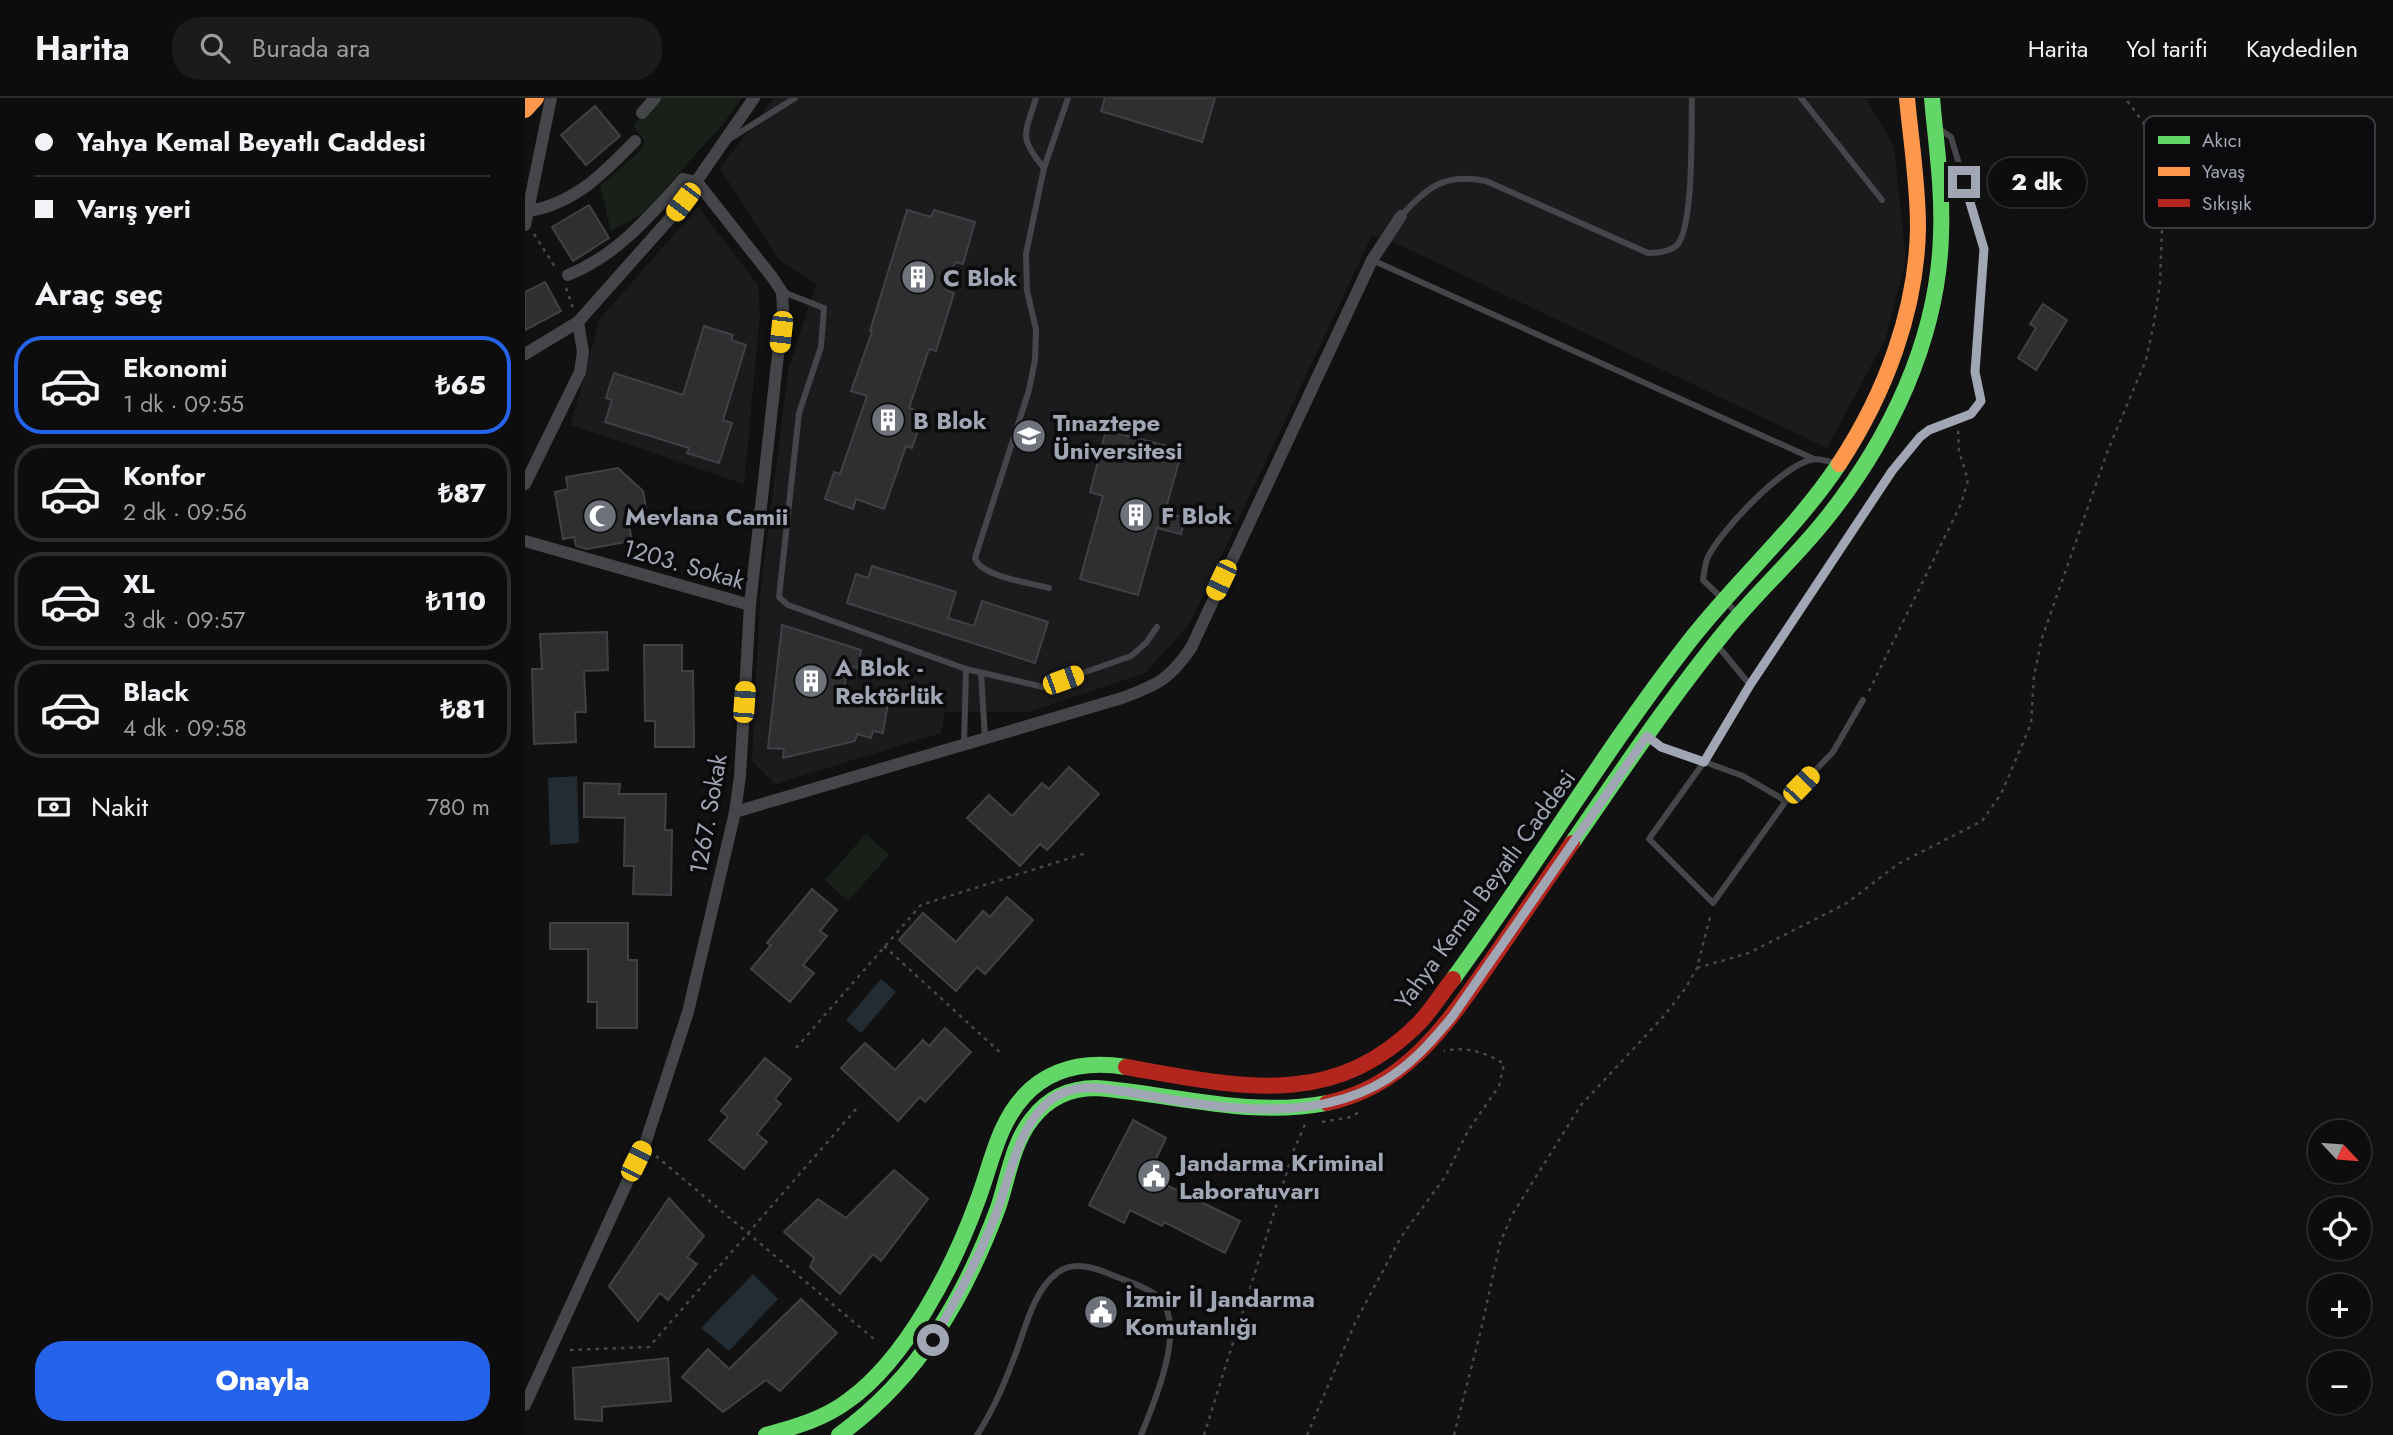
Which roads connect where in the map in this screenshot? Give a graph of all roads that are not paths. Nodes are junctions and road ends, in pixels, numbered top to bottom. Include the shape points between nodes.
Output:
1 (536, 98) edge
2 (551, 98) edge
3 (655, 98) edge
4 (754, 98) edge
5 (795, 98) edge
6 (1036, 98) edge
7 (1069, 98) edge
8 (1692, 98) edge
9 (1801, 98) edge
10 (1907, 98) edge
11 (1932, 98) edge
12 (525, 110) edge
13 (642, 113) dead end
14 (1935, 126) junction
15 (635, 141) dead end
16 (727, 141) junction
17 (1044, 168) junction
18 (697, 182) junction
19 (1882, 200) dead end
20 (529, 211) junction
21 (1401, 216) joint
22 (525, 225) edge
23 (1372, 261) junction
24 (568, 275) dead end
25 (782, 292) junction
26 (577, 322) junction
27 (525, 354) edge
28 (1814, 459) junction
29 (1839, 463) junction
30 (525, 484) edge
31 (525, 541) edge
32 (1049, 588) dead end
33 (1724, 601) junction
34 (750, 605) junction
35 (1740, 616) junction
36 (1157, 627) dead end
37 (1716, 642) junction
38 (966, 669) junction
39 (981, 673) junction
40 (1750, 685) junction
41 (1863, 700) road end
42 (1647, 736) junction
43 (985, 738) junction
44 (964, 744) junction
45 (1603, 762) junction
46 (1704, 762) junction
47 (1622, 774) junction
48 (1786, 801) junction
49 (735, 812) junction
50 (525, 1405) edge
51 (766, 1435) edge
52 (839, 1435) edge
53 (977, 1435) edge
54 (1141, 1435) edge

1 - 12 main road
2 - 20 street
3 - 13 street
4 - 16 street
5 - 16 lane
6 - 17 lane via 1025,131 1028,150
7 - 17 lane
8 - 21 lane via 1690,202 1686,224 1672,249 1648,253 1486,181 1463,176 1430,189
9 - 19 lane
10 - 29 main road, Yahya Kemal Beyatlı Caddesi via 1917,224 1912,287 1880,386
11 - 14 main road, Yahya Kemal Beyatlı Caddesi
14 - 35 main road, Yahya Kemal Beyatlı Caddesi via 1942,216 1938,272 1926,330 1905,388 1851,486
14 - 40 lane via 1951,137 1984,249 1975,372 1981,401 1971,414 1920,437 1892,471
15 - 20 street via 588,187 557,204
16 - 18 street
17 - 32 lane via 1026,254 1035,360 975,558 980,568 990,573
18 - 24 street via 683,179 616,247
18 - 25 street
18 - 26 street
20 - 22 street
21 - 23 street
23 - 28 lane
23 - 43 street via 1191,648 1179,664 1159,684 1146,689
25 - 34 street, 1267. Sokak
25 - 38 lane via 824,308 821,347 799,413 779,597 789,605
26 - 27 street
26 - 30 street via 583,352 580,372
28 - 29 lane
28 - 33 lane via 1748,504 1718,540 1703,580
29 - 33 main road, Yahya Kemal Beyatlı Caddesi via 1807,508
31 - 34 street, 1203. Sokak
33 - 35 lane
33 - 45 main road, Yahya Kemal Beyatlı Caddesi via 1674,660
34 - 49 street, 1267. Sokak
35 - 37 main road, Yahya Kemal Beyatlı Caddesi
36 - 39 lane via 1131,656 1042,687
37 - 40 lane
37 - 42 main road, Yahya Kemal Beyatlı Caddesi
38 - 39 lane
38 - 44 lane
39 - 43 lane
40 - 46 lane
41 - 48 lane via 1833,752
42 - 46 lane via 1661,747
42 - 47 main road, Yahya Kemal Beyatlı Caddesi
43 - 44 street
44 - 49 street
45 - 47 main road
45 - 51 main road, Yahya Kemal Beyatlı Caddesi via 1422,1020 1370,1062 1332,1079 1295,1083 1221,1082 1114,1063 1074,1065 1040,1081 1005,1122 956,1250 902,1348 877,1379 849,1401 806,1423
46 - 48 lane via 1743,776
46 - 48 lane via 1649,839 1713,903
47 - 52 main road, Yahya Kemal Beyatlı Caddesi via 1437,1035 1379,1084 1321,1104 1285,1108 1223,1106 1099,1086 1051,1100 1027,1127 993,1220 933,1340 890,1397
49 - 50 street, 1267. Sokak via 688,1012 646,1141
53 - 54 lane via 1046,1285 1058,1272 1075,1266 1093,1267 1156,1294 1167,1307 1171,1338

